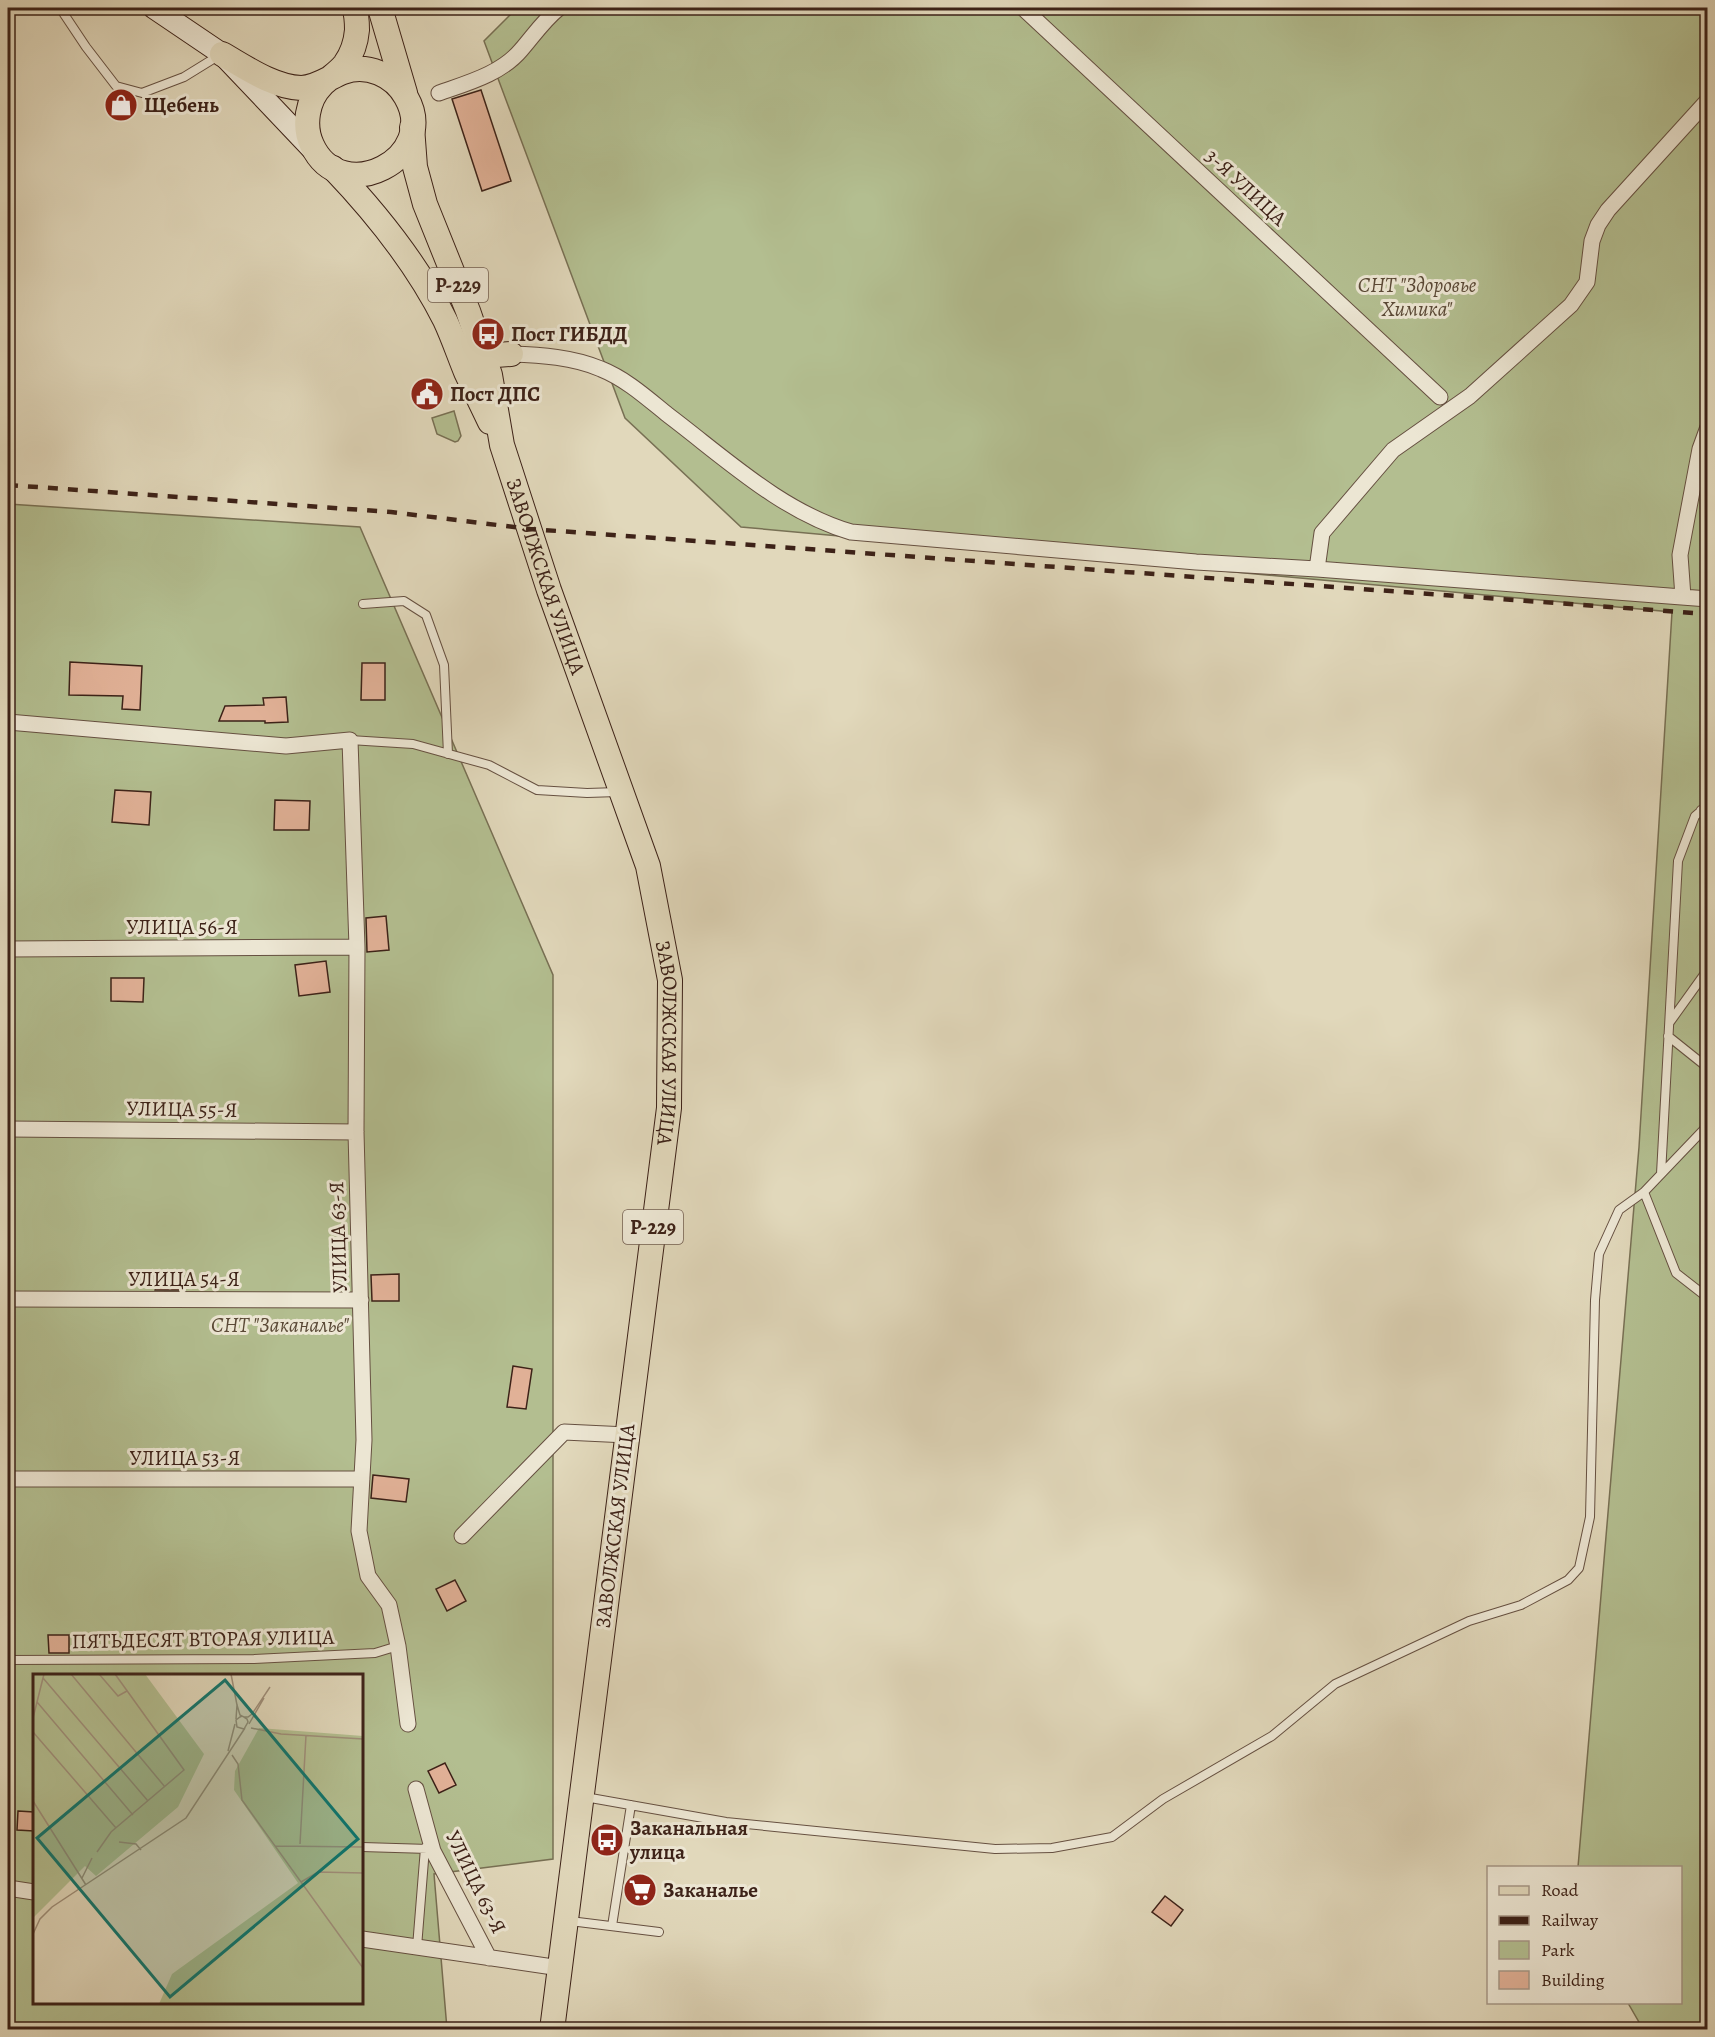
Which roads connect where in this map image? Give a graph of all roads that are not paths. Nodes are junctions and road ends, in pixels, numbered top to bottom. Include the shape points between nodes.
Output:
1 (60, 8) edge
2 (154, 8) edge
3 (354, 8) edge
4 (380, 8) edge
5 (559, 8) edge
6 (1023, 8) edge
7 (222, 54) junction
8 (332, 77) junction
9 (439, 93) dead end
10 (407, 98) junction
11 (1707, 100) edge
12 (412, 127) junction
13 (327, 163) junction
14 (511, 354) joint
15 (472, 357) junction
16 (1440, 397) dead end
17 (1707, 428) edge
18 (1317, 569) junction
19 (1683, 597) junction
20 (1707, 599) edge
21 (363, 604) dead end
22 (8, 722) edge
23 (350, 740) junction
24 (448, 754) junction
25 (621, 792) junction
26 (1704, 808) edge
27 (1707, 819) edge
28 (357, 947) junction
29 (8, 949) edge
30 (1707, 969) edge
31 (1669, 1023) junction
32 (1668, 1036) junction
33 (1707, 1068) edge
34 (1707, 1125) edge
35 (8, 1129) edge
36 (356, 1132) junction
37 (1661, 1174) junction
38 (1644, 1192) junction
39 (1707, 1298) edge
40 (8, 1299) edge
41 (361, 1300) junction
42 (627, 1435) junction
43 (8, 1479) edge
44 (362, 1479) junction
45 (462, 1536) dead end
46 (398, 1646) junction
47 (8, 1660) edge
48 (408, 1724) dead end
49 (416, 1789) dead end
50 (581, 1796) junction
51 (631, 1805) junction
52 (363, 1847) edge
53 (429, 1849) junction
54 (8, 1888) edge
55 (33, 1892) edge
56 (565, 1921) junction
57 (612, 1926) junction
58 (659, 1932) dead end
59 (363, 1939) edge
60 (417, 1947) junction
61 (489, 1958) junction
62 (560, 1968) junction
63 (552, 2030) edge

1 - 7 lane via 116,86 142,93 184,77
2 - 7 street
3 - 8 main road via 356,37 352,53
4 - 10 main road, Р-229
5 - 9 street via 508,62
6 - 16 street, 3-Я УЛИЦА
7 - 8 main road via 263,77 299,88
7 - 13 street
8 - 10 main road via 345,71 374,71 399,86
8 - 13 main road via 316,93 307,115 312,145
10 - 12 main road, Р-229
11 - 18 street via 1603,217 1592,241 1587,282 1571,305 1470,396 1393,450 1322,533
12 - 13 main road via 402,154 378,171 355,174
12 - 15 main road, Р-229 via 415,167 425,204 464,301
13 - 15 main road via 361,197 404,254
14 - 15 main road
14 - 18 street via 569,359 600,368 629,384 787,502 827,525 851,532
15 - 25 main road, ЗАВОЛЖСКАЯ УЛИЦА / Р-229
17 - 19 street via 1680,555
18 - 19 street
19 - 20 street
21 - 24 lane via 404,601 426,615 444,665
22 - 23 street via 286,746
23 - 24 lane via 413,744
23 - 28 street, УЛИЦА 63-Я
24 - 25 lane via 489,765 537,790
25 - 42 main road, ЗАВОЛЖСКАЯ УЛИЦА / Р-229 via 648,866 670,980 669,1108
26 - 27 lane
26 - 31 lane via 1695,816 1678,861
28 - 29 street, УЛИЦА 56-Я
28 - 36 street, УЛИЦА 63-Я
30 - 31 lane
31 - 32 lane
32 - 33 lane
32 - 37 lane
34 - 37 lane
35 - 36 street, УЛИЦА 55-Я
36 - 41 street, УЛИЦА 63-Я
37 - 38 lane
38 - 39 lane via 1676,1273
38 - 51 lane via 1619,1210 1599,1254 1590,1517 1579,1568 1568,1580 1521,1605 1469,1621 1335,1684 1272,1736 1163,1799 1112,1837 1052,1848 995,1849 726,1822
40 - 41 street, УЛИЦА 54-Я
41 - 44 street, УЛИЦА 63-Я
42 - 45 street via 564,1432
42 - 50 main road, ЗАВОЛЖСКАЯ УЛИЦА / Р-229
43 - 44 street, УЛИЦА 53-Я
44 - 46 street, УЛИЦА 63-Я via 359,1532 368,1576 389,1605
46 - 47 lane, ПЯТЬДЕСЯТ ВТОРАЯ УЛИЦА via 375,1653 254,1659
46 - 48 street, УЛИЦА 63-Я
49 - 53 street, УЛИЦА 63-Я
50 - 51 lane
50 - 56 main road, ЗАВОЛЖСКАЯ УЛИЦА / Р-229
51 - 57 lane
52 - 53 lane
53 - 60 lane
53 - 61 street, УЛИЦА 63-Я
54 - 55 street
56 - 57 lane
56 - 62 main road, ЗАВОЛЖСКАЯ УЛИЦА / Р-229
57 - 58 lane
59 - 60 street
60 - 61 street
61 - 62 street
62 - 63 main road, ЗАВОЛЖСКАЯ УЛИЦА / Р-229

